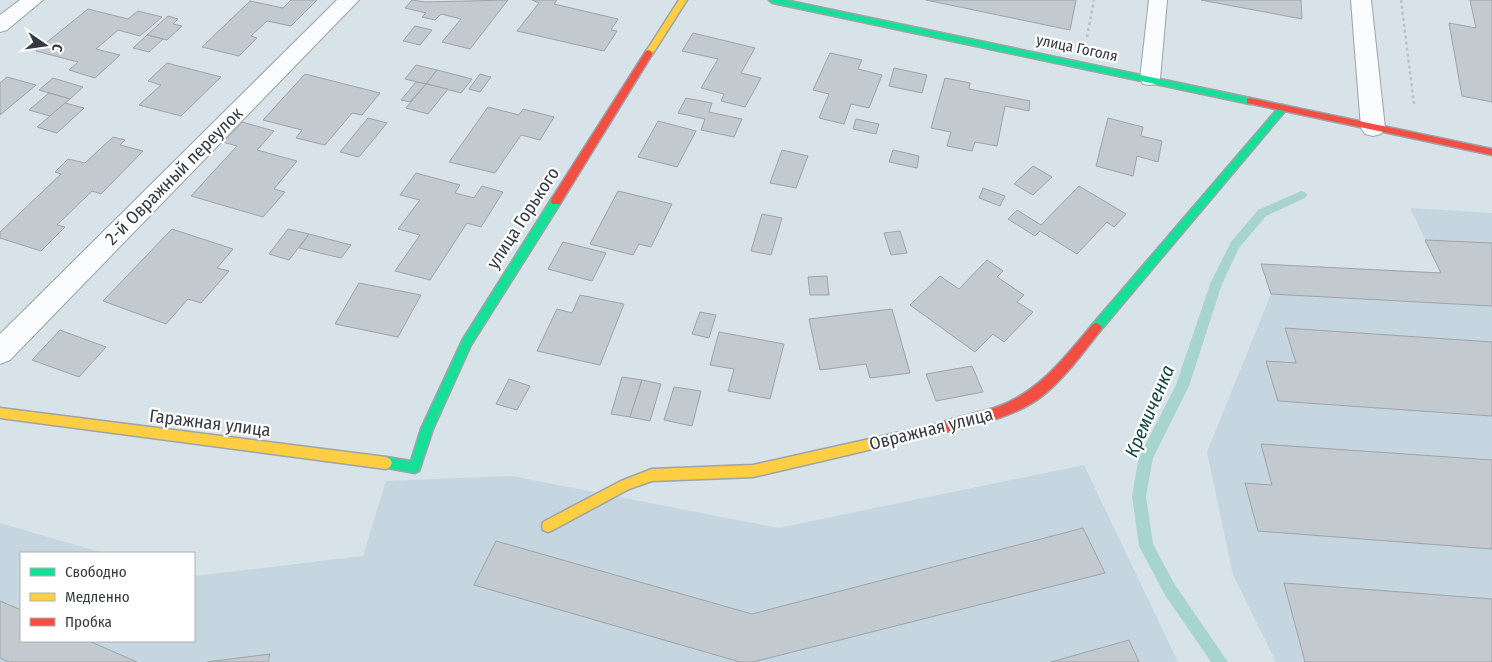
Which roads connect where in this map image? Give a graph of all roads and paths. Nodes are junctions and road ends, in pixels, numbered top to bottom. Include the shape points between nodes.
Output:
1 (33, 0) edge
2 (349, 0) edge
3 (683, 0) edge
4 (774, 0) edge
5 (1094, 0) edge
6 (1158, 0) edge
7 (1361, 0) edge
8 (1401, 0) edge
9 (0, 25) edge
10 (1086, 38) dead end
11 (1150, 79) junction
12 (1414, 107) dead end
13 (1283, 108) junction
14 (1373, 128) junction
15 (1492, 152) edge
16 (0, 352) edge
17 (0, 413) edge
18 (415, 466) joint
19 (548, 526) dead end

1 - 9 street
2 - 16 street, 2-й Овражный переулок
3 - 18 street, улица Горького via 467,342 427,429
4 - 11 street, улица Гоголя
5 - 10 path
6 - 11 lane
7 - 14 street
8 - 12 path
11 - 13 street, улица Гоголя
13 - 14 street, улица Гоголя
13 - 19 street, Овражная улица via 1071,358 1026,400 976,420 753,471 652,475 625,485
14 - 15 street, улица Гоголя
17 - 18 street, Гаражная улица

